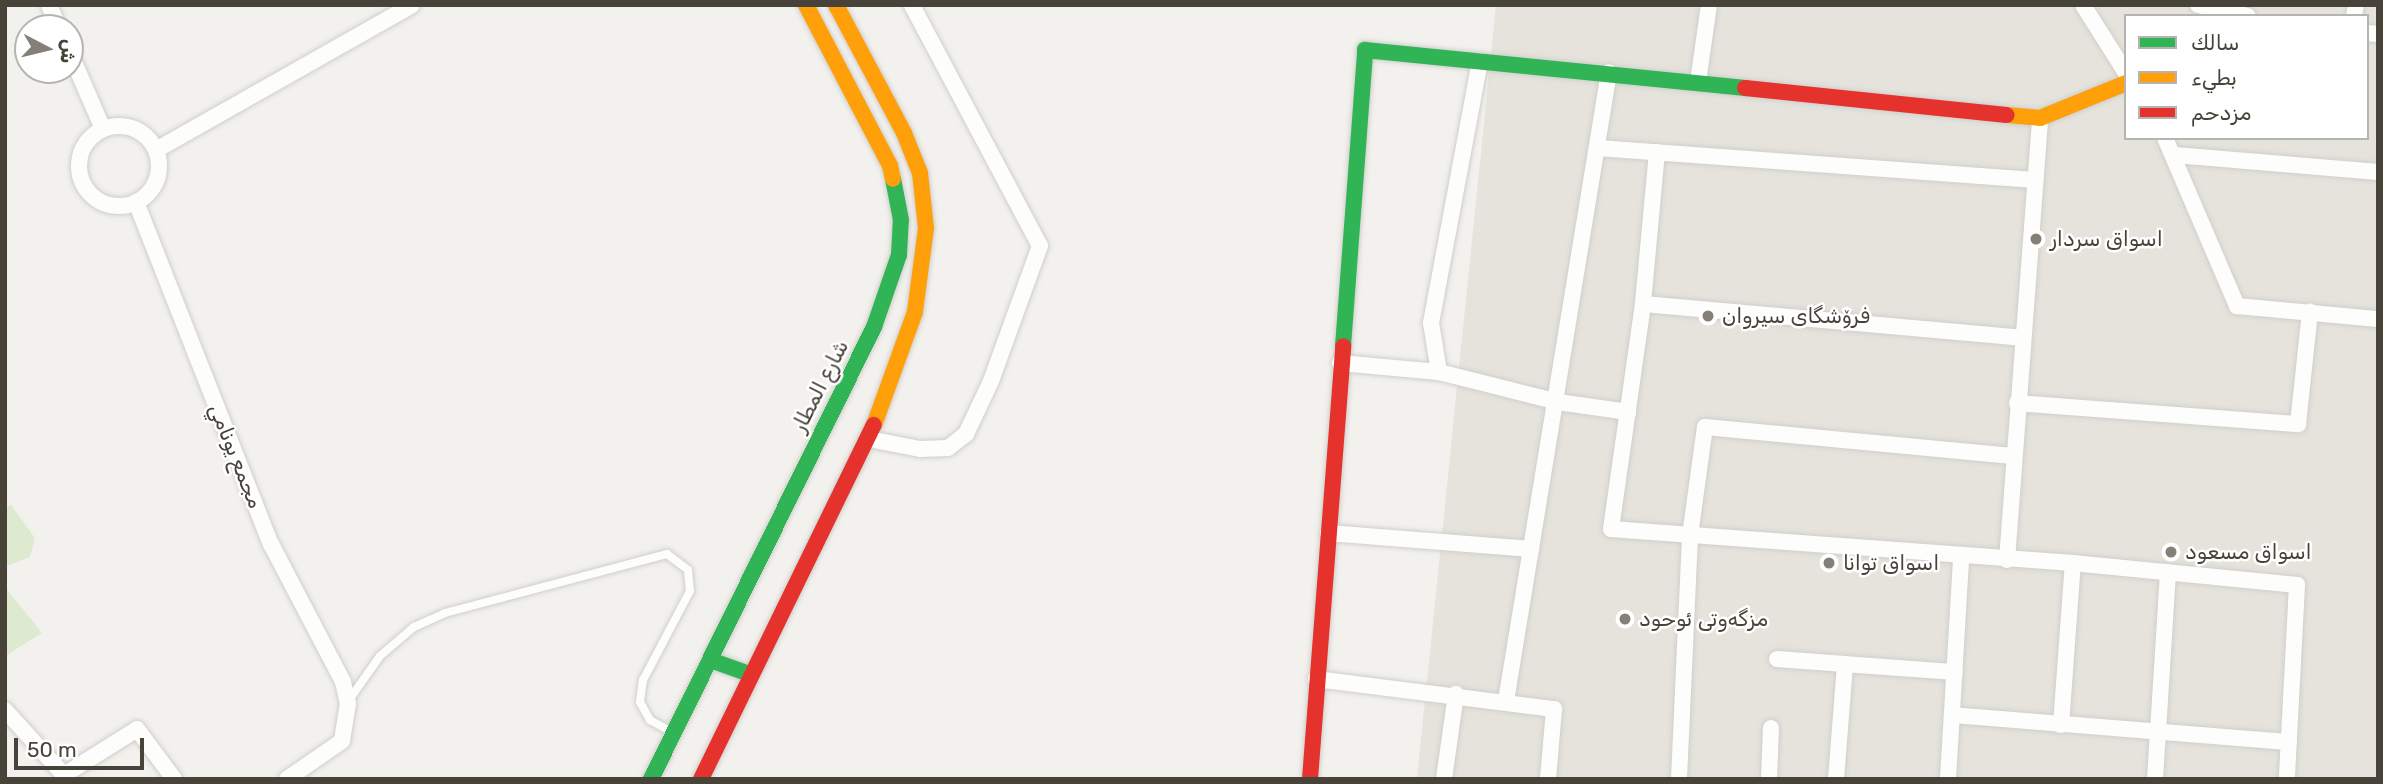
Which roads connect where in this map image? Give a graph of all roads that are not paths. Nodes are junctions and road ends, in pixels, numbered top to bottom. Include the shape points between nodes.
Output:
1 (412, 5) edge
2 (806, 5) edge
3 (836, 5) edge
4 (912, 5) edge
5 (1709, 5) edge
6 (2083, 5) edge
7 (2198, 5) edge
8 (2241, 14) edge
9 (1480, 61) junction
10 (2124, 70) edge
11 (1609, 72) junction
12 (1698, 82) junction
13 (83, 84) edge
14 (2124, 84) edge
15 (2040, 118) junction
16 (103, 129) junction
17 (2166, 140) edge
18 (1598, 148) junction
19 (156, 150) junction
20 (1657, 152) junction
21 (2175, 155) junction
22 (2378, 172) edge
23 (2035, 180) junction
24 (136, 202) junction
25 (1643, 304) junction
26 (2310, 312) junction
27 (2378, 319) edge
28 (2022, 338) junction
29 (1340, 363) junction
30 (1439, 372) junction
31 (1558, 402) junction
32 (2017, 403) junction
33 (1628, 412) junction
34 (869, 439) junction
35 (2013, 456) junction
36 (1328, 533) junction
37 (1690, 536) junction
38 (1531, 549) junction
39 (1961, 557) junction
40 (2007, 559) junction
41 (2073, 563) junction
42 (2168, 572) junction
43 (1777, 659) dead end
44 (713, 661) junction
45 (1845, 664) junction
46 (1955, 671) junction
47 (752, 674) junction
48 (1316, 679) junction
49 (1456, 694) junction
50 (1506, 701) junction
51 (348, 703) junction
52 (5, 710) edge
53 (1952, 715) junction
54 (2061, 725) junction
55 (1771, 728) dead end
56 (673, 733) junction
57 (2158, 734) junction
58 (2289, 742) junction
59 (174, 779) edge
60 (287, 779) edge
61 (652, 779) edge
62 (701, 779) edge
63 (1310, 779) edge
64 (1444, 779) edge
65 (1548, 779) edge
66 (1679, 779) edge
67 (1769, 779) edge
68 (1836, 779) edge
69 (1948, 779) edge
70 (2155, 779) edge
71 (2287, 779) edge

1 - 19 street
2 - 44 main road, شارع المطار via 890,166 901,213 899,255 878,318 782,508
3 - 34 main road via 907,140 925,198 925,243 915,312
4 - 34 street via 1040,246 991,381 966,434 948,447 920,449
5 - 12 street
6 - 10 street
7 - 8 street
9 - 11 main road
9 - 29 main road via 1365,50
9 - 30 street via 1431,323
11 - 12 main road
11 - 18 street
12 - 15 main road
13 - 16 street
14 - 15 main road
15 - 23 street
16 - 19 street via 124,126 138,130
16 - 24 street via 81,152 80,177 94,198 106,205
17 - 21 street
18 - 20 street
18 - 31 street
19 - 24 street via 158,177
20 - 23 street
20 - 25 street
21 - 22 street
21 - 26 street via 2238,306
23 - 28 street
24 - 51 street, مجمع يونامي via 271,544 334,662
25 - 28 street
25 - 33 street
26 - 27 street
26 - 32 street via 2298,424
28 - 32 street
29 - 30 street
29 - 36 main road
30 - 31 street
31 - 33 street
31 - 38 street
32 - 35 street
33 - 37 street via 1611,529
34 - 47 main road
35 - 37 street via 1704,427
35 - 40 street
36 - 38 street
36 - 48 main road
37 - 39 street
37 - 66 street
38 - 50 street
39 - 40 street
39 - 46 street
40 - 41 street
41 - 42 street
41 - 54 street
42 - 57 street
42 - 58 street via 2297,585
43 - 45 street
44 - 47 main road
44 - 56 main road, شارع المطار
45 - 46 street
45 - 68 street
46 - 53 street
47 - 62 main road
48 - 49 street
48 - 63 main road
49 - 50 street
49 - 64 street
50 - 65 street via 1554,709
51 - 56 lane via 380,656 414,627 444,613 667,554 688,570 690,591 643,680 640,702 650,720
51 - 60 street via 346,731 335,750
52 - 59 street via 64,775 136,729
53 - 54 street
53 - 69 street
54 - 57 street
55 - 67 street
56 - 61 main road, شارع المطار
57 - 58 street
57 - 70 street
58 - 71 street

